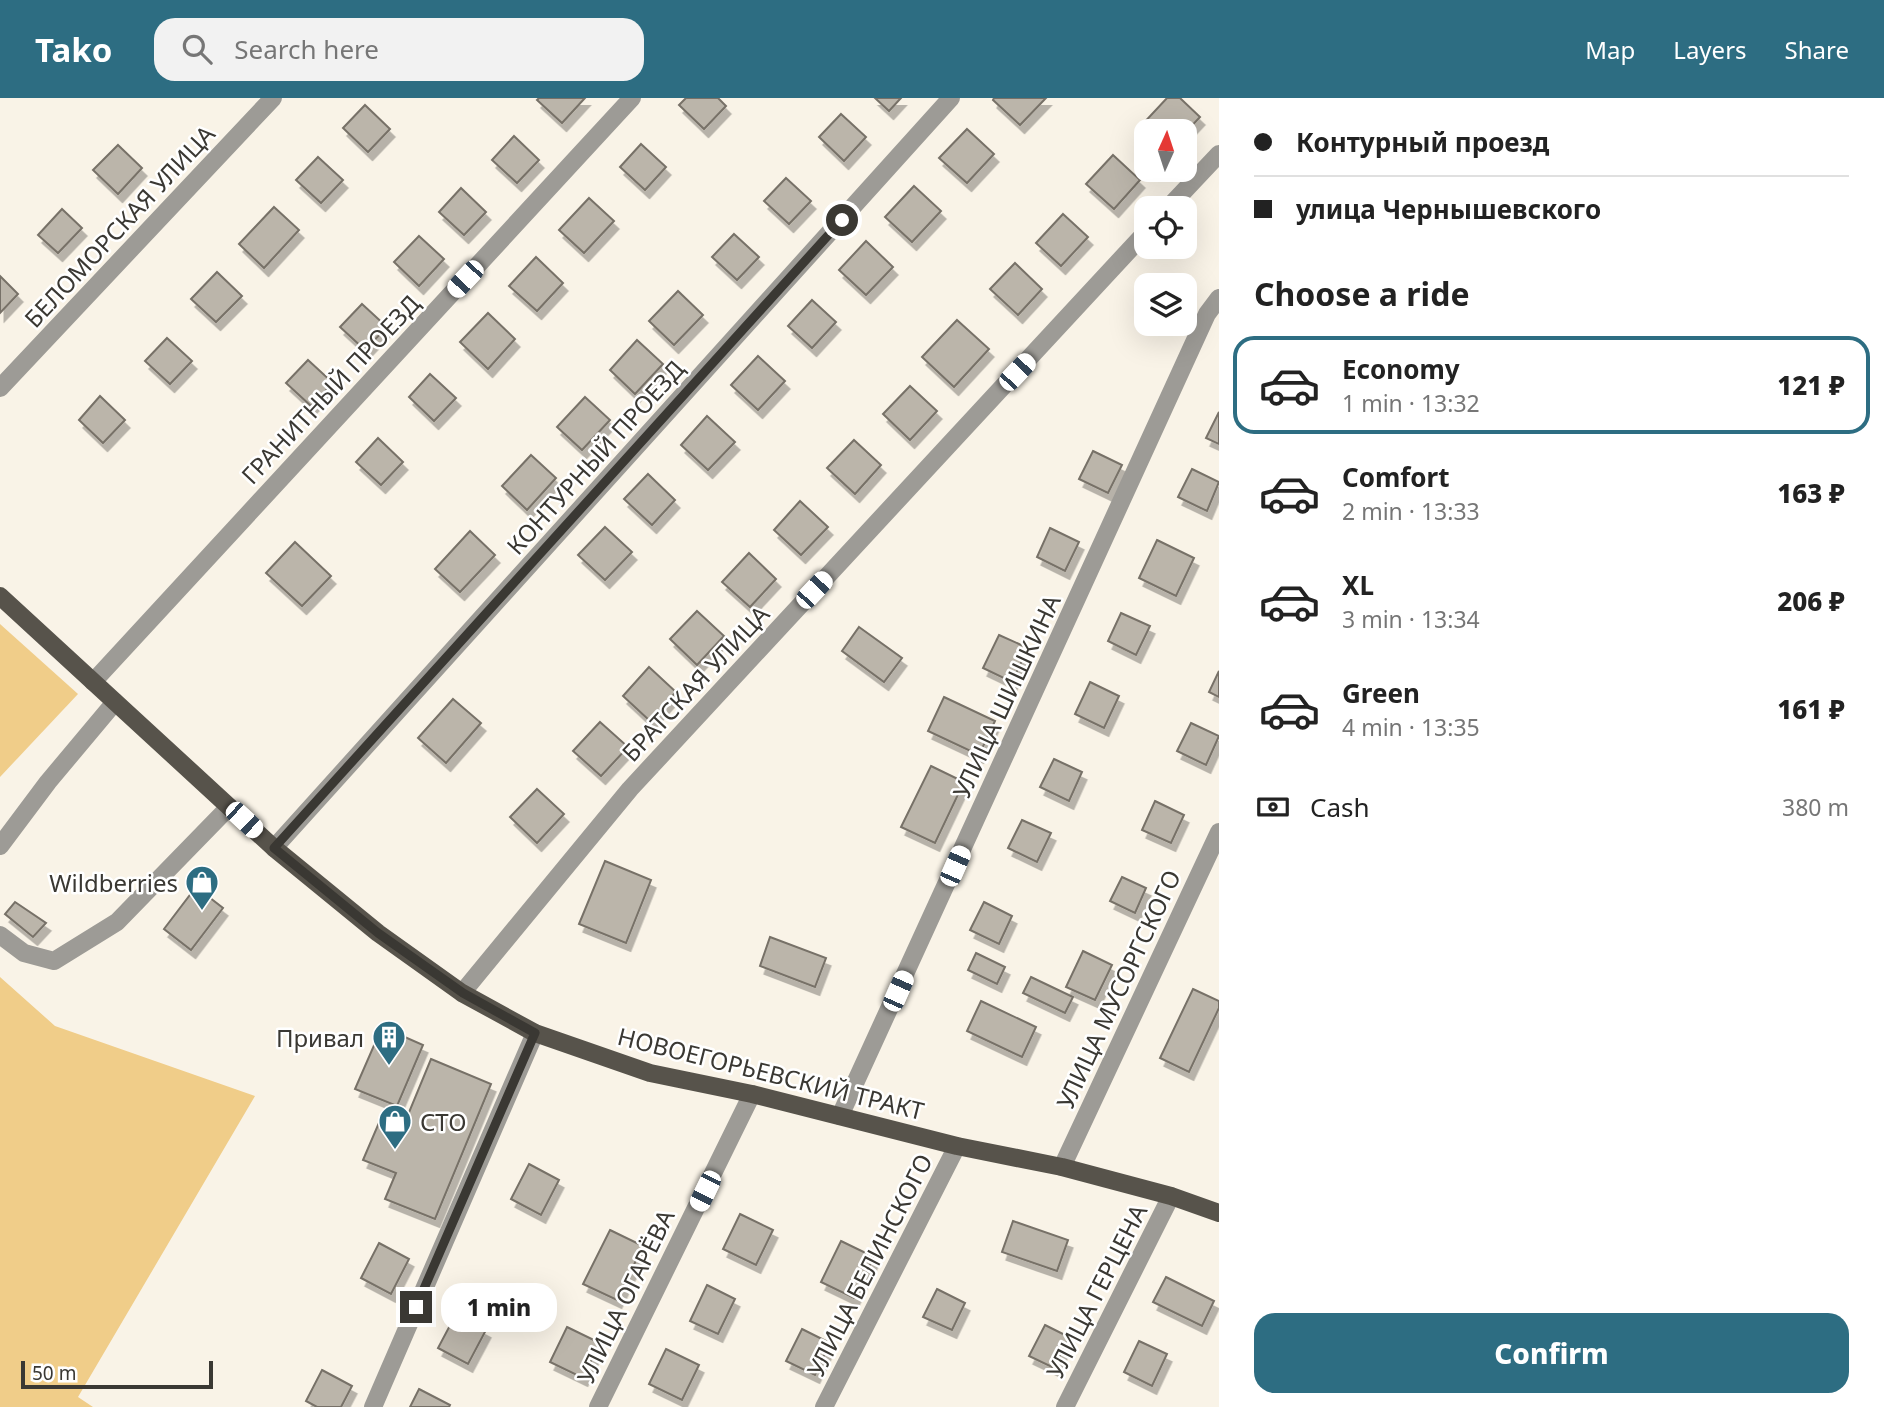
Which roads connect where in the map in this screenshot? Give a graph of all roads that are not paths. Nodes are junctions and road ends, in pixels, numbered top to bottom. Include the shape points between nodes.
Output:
1 (273, 98) edge
2 (632, 98) edge
3 (951, 98) edge
4 (1219, 154) edge
5 (1179, 196) edge
6 (1134, 245) edge
7 (1219, 298) edge
8 (0, 388) edge
9 (0, 596) edge
10 (93, 682) junction
11 (115, 702) junction
12 (229, 807) junction
13 (1219, 832) edge
14 (0, 845) edge
15 (274, 848) junction
16 (0, 934) edge
17 (463, 993) junction
18 (535, 1033) junction
19 (752, 1094) junction
20 (840, 1116) junction
21 (957, 1146) junction
22 (1062, 1167) junction
23 (1171, 1196) junction
24 (1219, 1213) edge
25 (373, 1407) edge
26 (598, 1407) edge
27 (824, 1407) edge
28 (1065, 1407) edge

1 - 8 street, БЕЛОМОРСКАЯ УЛИЦА
2 - 10 street, ГРАНИТНЫЙ ПРОЕЗД
3 - 15 street, КОНТУРНЫЙ ПРОЕЗД
4 - 5 street
6 - 17 street, БРАТСКАЯ УЛИЦА via 630,789
7 - 20 street, УЛИЦА ШИШКИНА
9 - 10 main road, НОВОЕГОРЬЕВСКИЙ ТРАКТ
10 - 11 main road, НОВОЕГОРЬЕВСКИЙ ТРАКТ
11 - 12 main road, НОВОЕГОРЬЕВСКИЙ ТРАКТ
11 - 14 street
12 - 15 main road, НОВОЕГОРЬЕВСКИЙ ТРАКТ
12 - 16 street via 117,922 54,961 24,953
13 - 22 street, УЛИЦА МУСОРГСКОГО
15 - 17 main road, НОВОЕГОРЬЕВСКИЙ ТРАКТ via 378,933
17 - 18 main road, НОВОЕГОРЬЕВСКИЙ ТРАКТ
18 - 19 main road, НОВОЕГОРЬЕВСКИЙ ТРАКТ via 650,1073
18 - 25 street
19 - 20 main road, НОВОЕГОРЬЕВСКИЙ ТРАКТ
19 - 26 street, УЛИЦА ОГАРЁВА
20 - 21 main road, НОВОЕГОРЬЕВСКИЙ ТРАКТ
21 - 22 main road, НОВОЕГОРЬЕВСКИЙ ТРАКТ
21 - 27 street, УЛИЦА БЕЛИНСКОГО
22 - 23 main road, НОВОЕГОРЬЕВСКИЙ ТРАКТ
23 - 24 main road, НОВОЕГОРЬЕВСКИЙ ТРАКТ
23 - 28 street, УЛИЦА ГЕРЦЕНА

